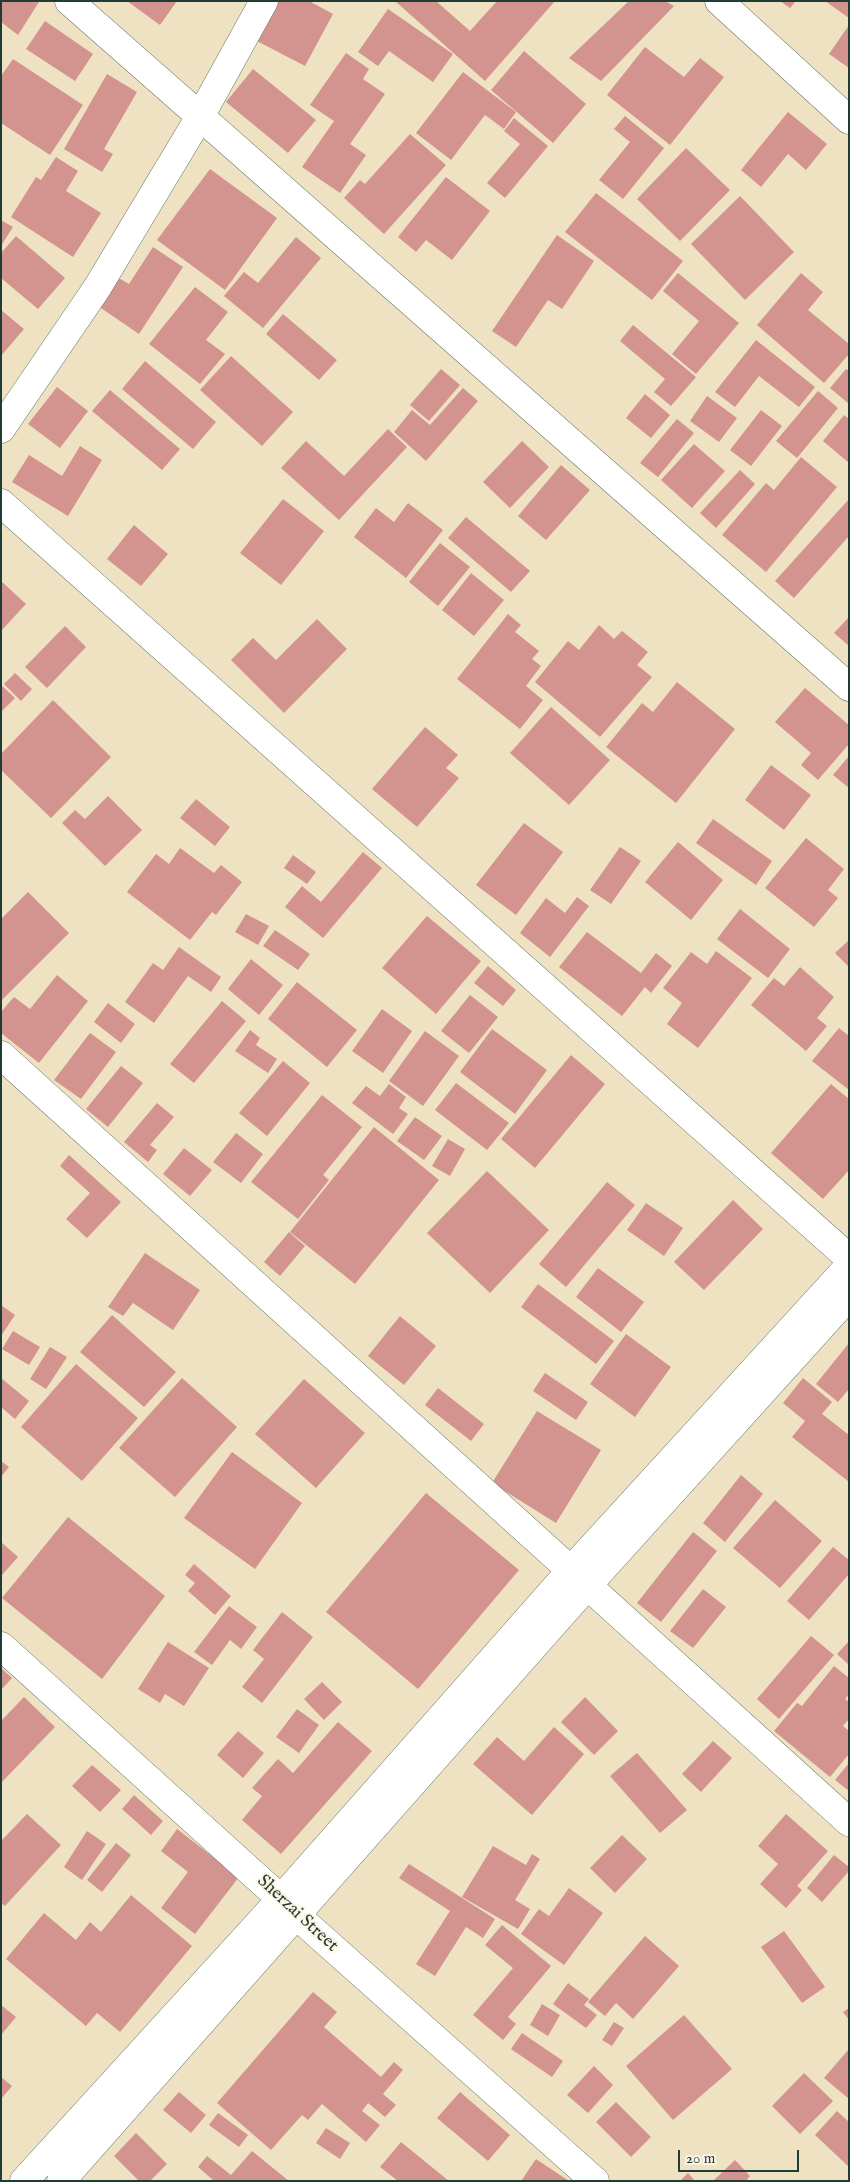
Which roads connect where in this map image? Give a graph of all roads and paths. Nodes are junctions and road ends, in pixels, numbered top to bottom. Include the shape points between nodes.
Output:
1 (69, 1) edge
2 (264, 1) edge
3 (719, 1) edge
4 (201, 115) junction
5 (849, 120) edge
6 (1, 429) edge
7 (1, 503) edge
8 (849, 687) edge
9 (1, 1055) edge
10 (849, 1258) edge
11 (849, 1266) edge
12 (849, 1296) edge
13 (580, 1578) junction
14 (1, 1646) edge
15 (849, 1822) edge
16 (289, 1907) junction
17 (24, 2181) edge
18 (61, 2181) edge
19 (595, 2181) edge

1 - 4 street
2 - 4 street
3 - 5 street
4 - 6 street via 97,288
4 - 8 street
7 - 10 street
9 - 13 street
11 - 13 street
12 - 13 street
13 - 15 street
13 - 16 street
14 - 16 street, Sherzai Street
16 - 17 street
16 - 18 street
16 - 19 street, Sherzai Street

